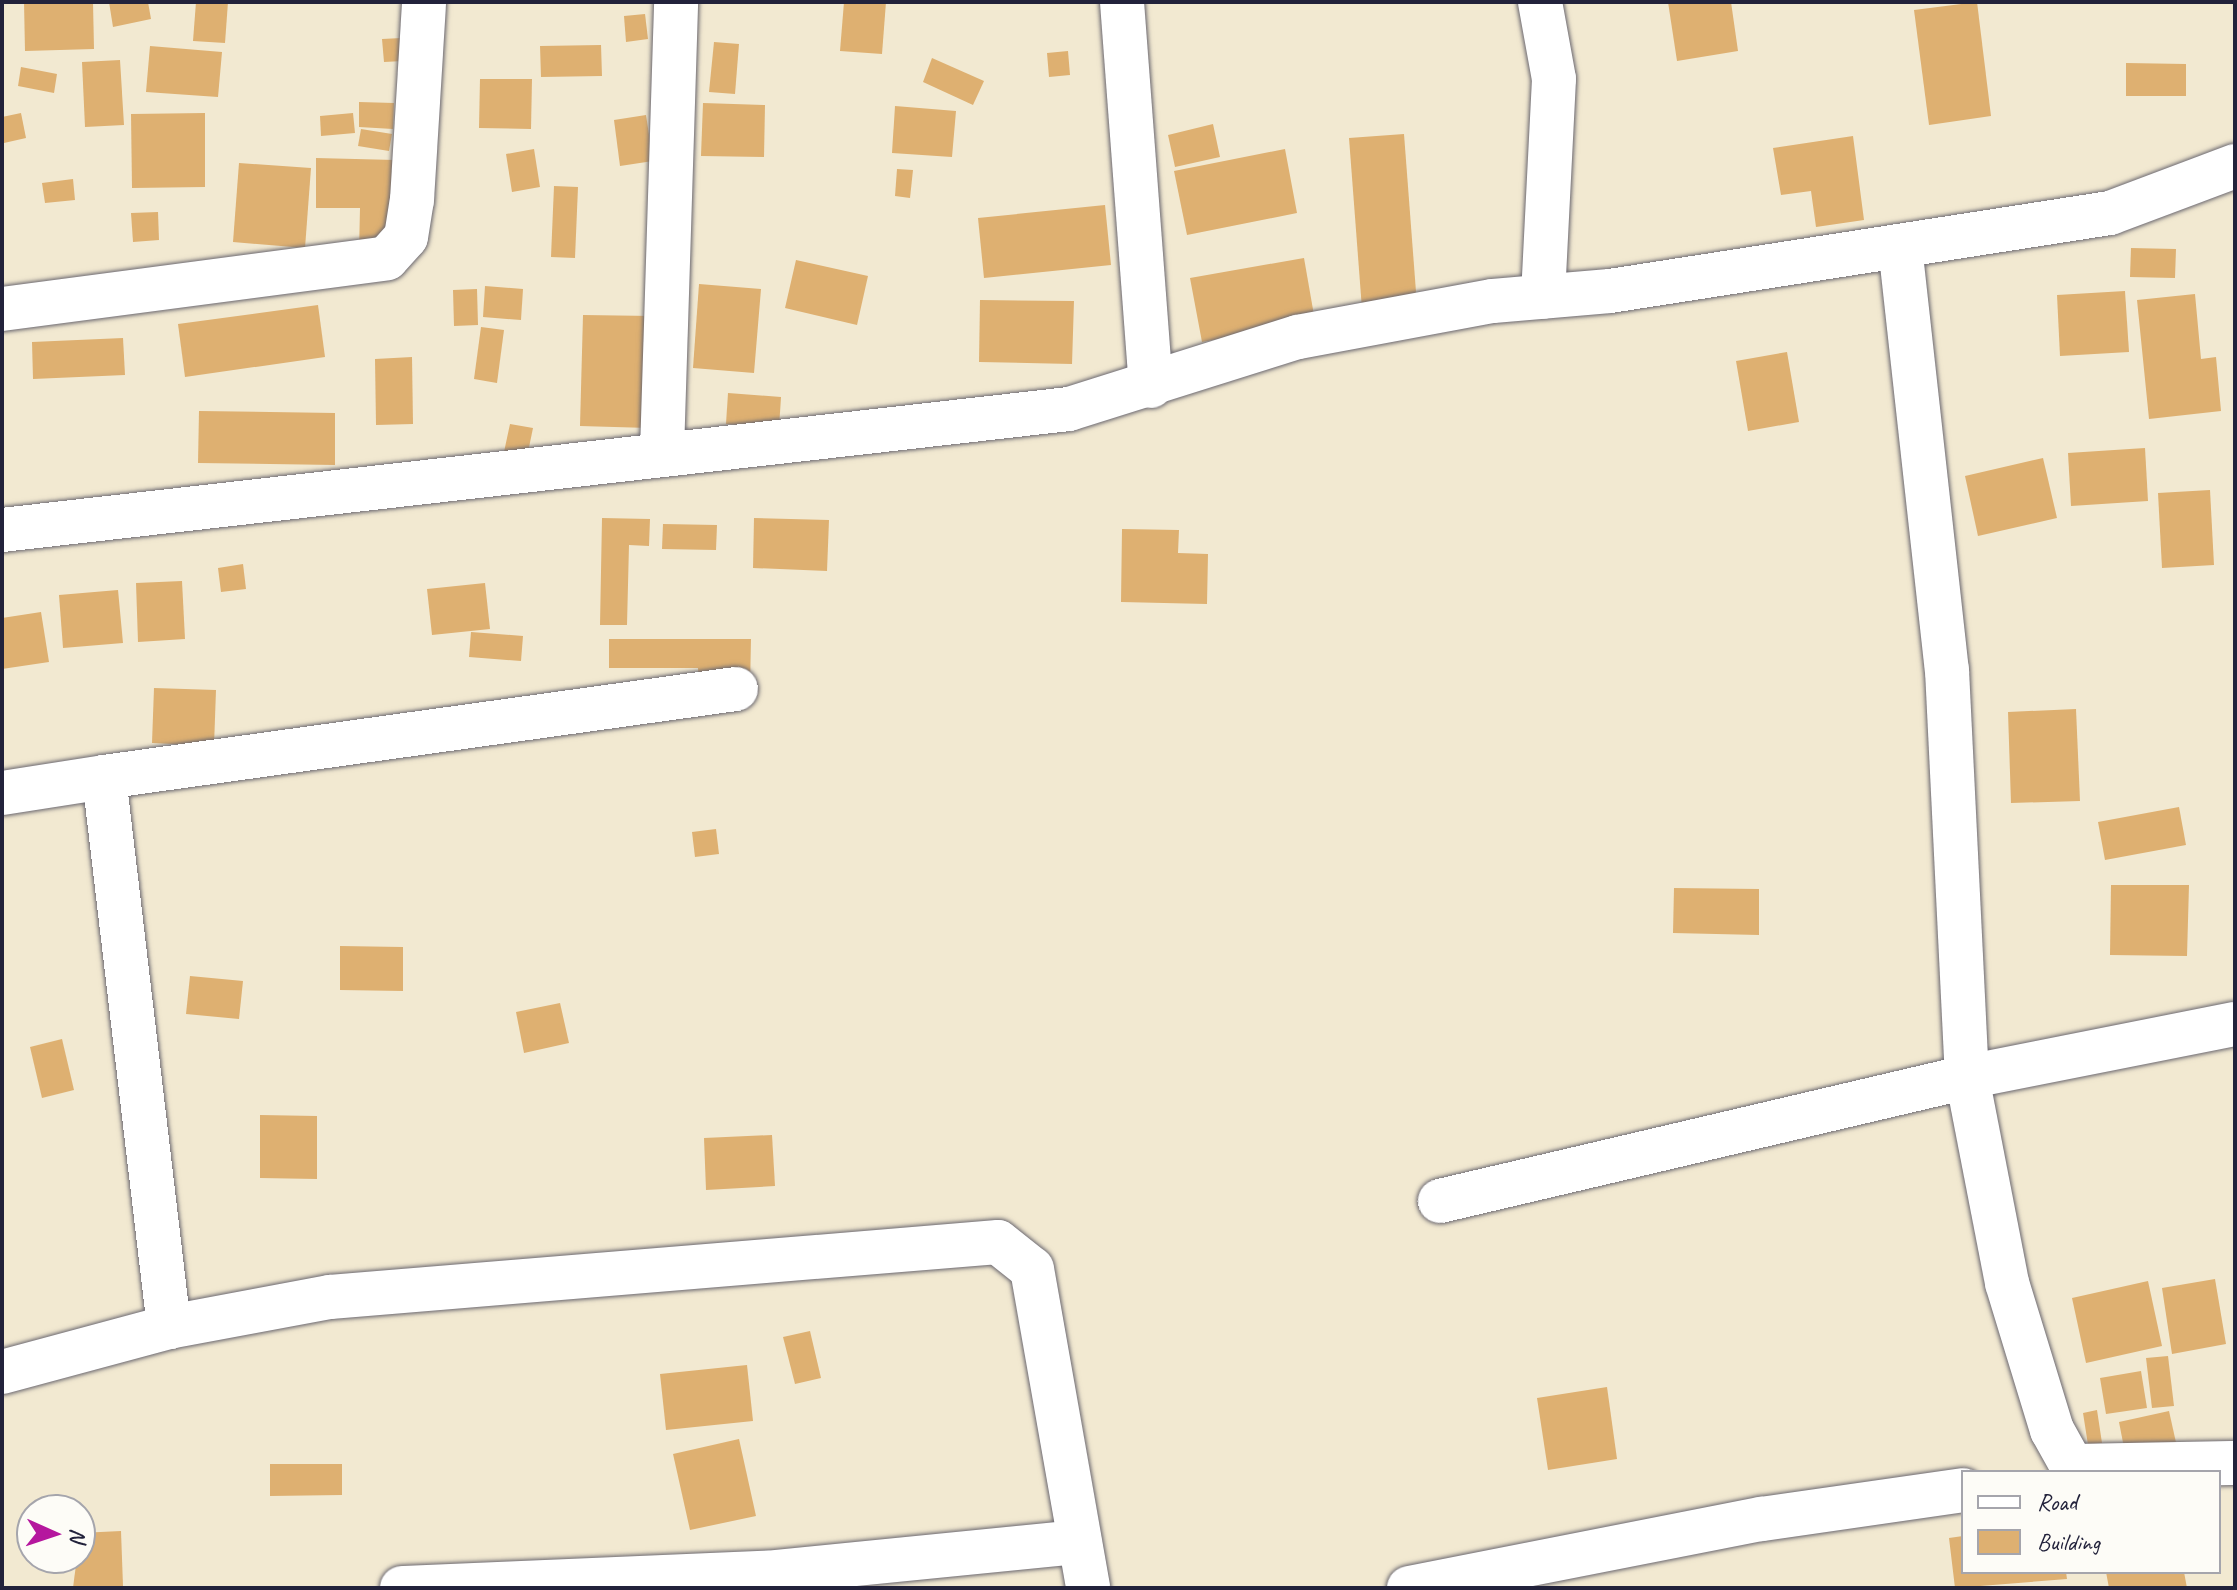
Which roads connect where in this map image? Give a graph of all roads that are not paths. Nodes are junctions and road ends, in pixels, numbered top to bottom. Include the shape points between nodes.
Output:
1 (424, 2) edge
2 (676, 2) edge
3 (1122, 2) edge
4 (1540, 2) edge
5 (2235, 166) edge
6 (1900, 246) junction
7 (1543, 297) junction
8 (2, 309) edge
9 (1151, 386) junction
10 (662, 452) junction
11 (2, 530) edge
12 (736, 689) dead end
13 (104, 777) junction
14 (2, 793) edge
15 (2235, 1024) edge
16 (1967, 1077) junction
17 (1440, 1201) dead end
18 (169, 1327) junction
19 (2, 1372) edge
20 (2235, 1463) edge
21 (2058, 1469) edge
22 (1961, 1490) edge
23 (1079, 1542) junction
24 (402, 1588) edge
25 (1088, 1588) edge
26 (1409, 1588) edge

1 - 8 street via 412,200 406,237 387,258
2 - 10 street
3 - 9 street
4 - 7 street via 1554,79
5 - 6 street via 2110,213
6 - 7 street
6 - 16 street via 1947,670
7 - 9 street via 1298,337
9 - 10 street via 1069,409
10 - 11 street
12 - 13 street
13 - 14 street
13 - 18 street
15 - 16 street
16 - 17 street
16 - 21 street via 2007,1283 2052,1430
18 - 19 street
18 - 23 street via 330,1297 998,1242 1032,1269
20 - 21 street
22 - 26 street via 1762,1519
23 - 24 street via 766,1573
23 - 25 street

